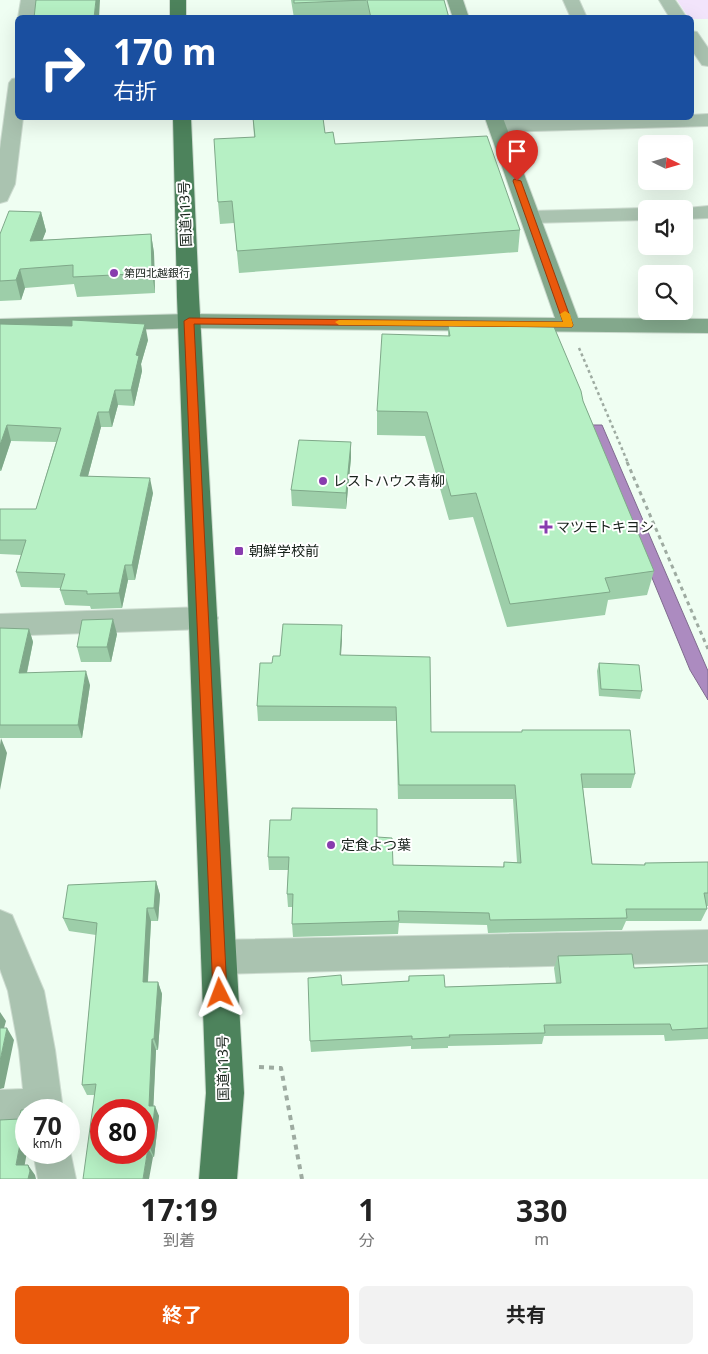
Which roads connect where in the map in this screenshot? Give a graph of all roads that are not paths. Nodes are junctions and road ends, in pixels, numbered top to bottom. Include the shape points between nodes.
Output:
1 (29, 0) edge
2 (178, 0) edge
3 (455, 0) edge
4 (571, 0) edge
5 (667, 0) edge
6 (26, 15) edge
7 (178, 15) edge
8 (460, 15) edge
9 (578, 15) edge
10 (677, 15) edge
11 (694, 40) edge
12 (708, 61) edge
13 (13, 88) edge
14 (182, 120) edge
15 (628, 120) edge
16 (708, 120) edge
17 (495, 122) edge
18 (0, 197) edge
19 (708, 212) edge
20 (693, 213) edge
21 (638, 214) edge
22 (531, 217) junction
23 (189, 321) junction
24 (569, 325) junction
25 (0, 326) edge
26 (708, 326) edge
27 (204, 618) junction
28 (0, 625) edge
29 (0, 926) edge
30 (708, 946) edge
31 (218, 957) junction
32 (43, 1099) edge
33 (0, 1108) edge
34 (15, 1108) edge
35 (54, 1164) edge
36 (57, 1179) edge
37 (218, 1179) edge

1 - 6 street
2 - 7 highway
3 - 8 street
4 - 9 street
5 - 10 street
11 - 12 street
13 - 18 street via 5,184
14 - 23 highway, 国道113号
15 - 16 street
15 - 17 street
17 - 22 street
19 - 20 street
21 - 22 street
22 - 24 street
23 - 24 street
23 - 25 street
23 - 27 highway, 国道113号
24 - 26 street
27 - 28 street
27 - 31 highway, 国道113号
29 - 32 street via 26,991
30 - 31 street
31 - 37 highway, 国道113号 via 225,1092
33 - 34 street
35 - 36 street

